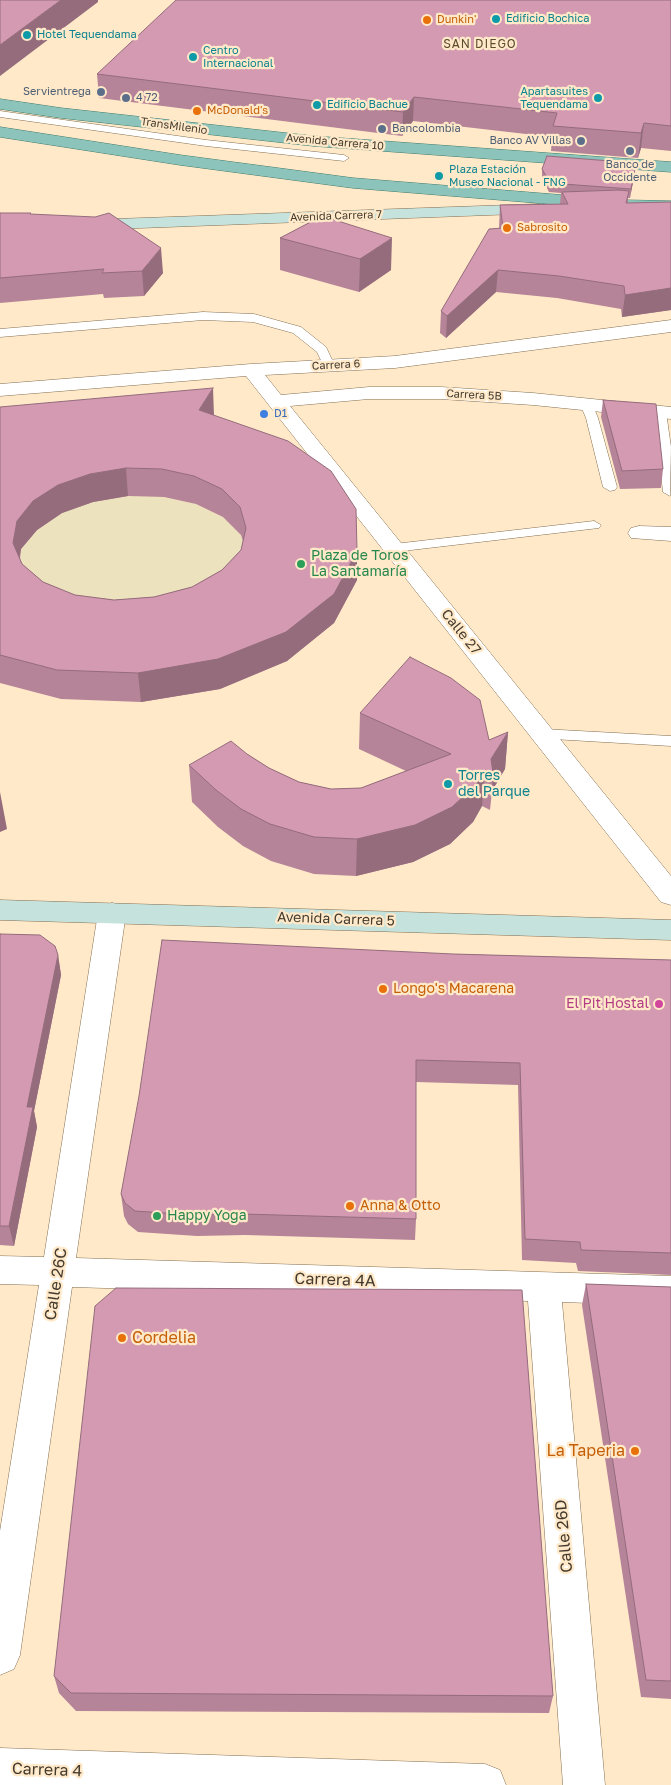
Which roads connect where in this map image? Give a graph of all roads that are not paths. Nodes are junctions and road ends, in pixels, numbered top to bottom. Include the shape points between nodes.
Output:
1 (0, 104) edge
2 (0, 114) edge
3 (0, 121) edge
4 (0, 132) edge
5 (671, 167) edge
6 (624, 205) junction
7 (671, 206) edge
8 (70, 225) edge
9 (671, 326) edge
10 (0, 333) edge
11 (329, 366) junction
12 (251, 370) junction
13 (0, 390) edge
14 (276, 401) junction
15 (586, 404) junction
16 (666, 412) edge
17 (610, 487) dead end
18 (670, 492) dead end
19 (594, 525) dead end
20 (638, 533) dead end
21 (671, 534) edge
22 (394, 548) junction
23 (542, 734) junction
24 (671, 741) edge
25 (671, 895) edge
26 (0, 910) edge
27 (112, 913) junction
28 (671, 930) edge
29 (0, 1270) edge
30 (58, 1272) junction
31 (544, 1287) junction
32 (671, 1291) edge
33 (0, 1656) edge
34 (0, 1768) edge
35 (485, 1785) edge
36 (584, 1785) edge

1 - 5 main road, Avenida Carrera 10 via 313,141
2 - 3 lane, TransMilenio via 342,162 203,150
4 - 6 main road via 353,183
6 - 7 main road, Avenida Carrera 7
6 - 8 street, Avenida Carrera 7
9 - 11 street, Carrera 6 via 444,357
10 - 11 lane via 203,316 254,318 297,330 322,350
11 - 12 street, Carrera 6
12 - 13 street, Carrera 6
12 - 14 street, Calle 27
14 - 15 street, Carrera 5B via 396,392 484,395
14 - 22 street, Calle 27
15 - 16 street, Carrera 5B
15 - 17 lane
16 - 18 lane
19 - 22 lane
20 - 21 street
22 - 23 street, Calle 27
23 - 24 lane
23 - 25 street, Calle 27
26 - 27 street, Avenida Carrera 5
27 - 28 street, Avenida Carrera 5
27 - 30 street, Calle 26C
29 - 30 street, Carrera 4A
30 - 31 street, Carrera 4A
30 - 33 street, Calle 26C
31 - 32 street, Carrera 4A
31 - 36 street, Calle 26D
34 - 35 street, Carrera 4

